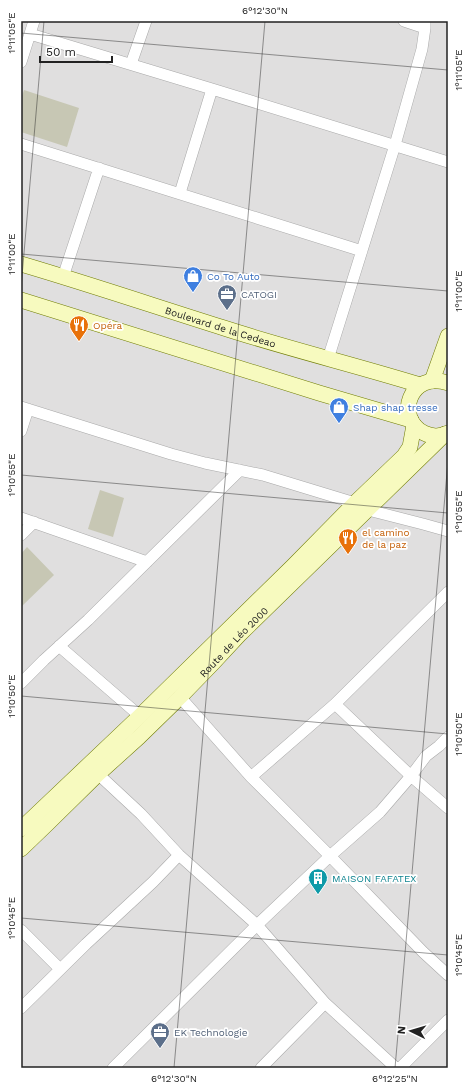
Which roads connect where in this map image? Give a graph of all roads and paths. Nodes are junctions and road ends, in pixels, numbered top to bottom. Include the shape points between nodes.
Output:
1 (34, 21) edge
2 (146, 21) edge
3 (404, 21) edge
4 (425, 24) edge
5 (30, 34) junction
6 (21, 62) edge
7 (131, 64) junction
8 (212, 89) junction
9 (21, 144) edge
10 (395, 145) junction
11 (448, 162) edge
12 (99, 168) junction
13 (180, 193) junction
14 (362, 251) junction
15 (21, 264) edge
16 (63, 277) junction
17 (21, 300) edge
18 (448, 336) edge
19 (328, 359) junction
20 (426, 383) junction
21 (448, 383) edge
22 (24, 408) edge
23 (412, 422) junction
24 (21, 431) edge
25 (447, 434) edge
26 (240, 470) junction
27 (355, 503) junction
28 (368, 510) junction
29 (21, 518) edge
30 (34, 522) junction
31 (448, 531) edge
32 (21, 535) edge
33 (147, 562) junction
34 (448, 592) edge
35 (59, 646) junction
36 (21, 683) edge
37 (180, 697) junction
38 (335, 704) junction
39 (140, 716) junction
40 (448, 737) edge
41 (98, 774) junction
42 (411, 776) junction
43 (251, 777) junction
44 (448, 808) edge
45 (21, 829) edge
46 (21, 849) edge
47 (179, 855) junction
48 (330, 856) junction
49 (257, 925) junction
50 (21, 930) edge
51 (60, 969) junction
52 (448, 975) edge
53 (325, 1003) junction
54 (21, 1008) edge
55 (448, 1020) edge
56 (113, 1068) edge
57 (261, 1068) edge
58 (396, 1068) edge
59 (400, 1068) edge

1 - 5 street
2 - 7 street
3 - 4 street
4 - 10 street via 422,49
5 - 6 street
5 - 7 street
7 - 8 street
8 - 10 street
8 - 13 street
9 - 12 street
10 - 11 street
10 - 14 street
12 - 13 street
12 - 16 street
13 - 14 street
14 - 19 street
15 - 16 street, Boulevard de la Cedeao
16 - 19 street, Boulevard de la Cedeao
17 - 23 street
18 - 20 street
19 - 20 street, Boulevard de la Cedeao
20 - 21 street, Boulevard de la Cedeao
20 - 23 street, Route de Léo 2000 via 413,392 409,401 408,410
22 - 24 street
22 - 26 street via 171,454
23 - 25 street via 428,435
23 - 27 street, Route de Léo 2000 via 410,447 404,456
25 - 28 street, Route de Léo 2000
26 - 27 street
26 - 33 street
27 - 28 street
27 - 39 street, Route de Léo 2000
28 - 31 street
28 - 37 street, Route de Léo 2000 via 239,635
29 - 30 street
30 - 32 street
30 - 33 street
33 - 35 street
34 - 38 street
35 - 36 street
35 - 39 street
37 - 41 street, Route de Léo 2000
37 - 43 street
38 - 42 street
38 - 43 street
39 - 45 street, Route de Léo 2000
40 - 42 street via 426,756
41 - 46 street, Route de Léo 2000
41 - 47 street via 141,814
42 - 44 street
42 - 48 street via 380,812
43 - 48 street
47 - 49 street
47 - 51 street
48 - 49 street
48 - 52 street
49 - 53 street
49 - 56 street
50 - 51 street
51 - 54 street
53 - 57 street
53 - 58 street
55 - 59 street

